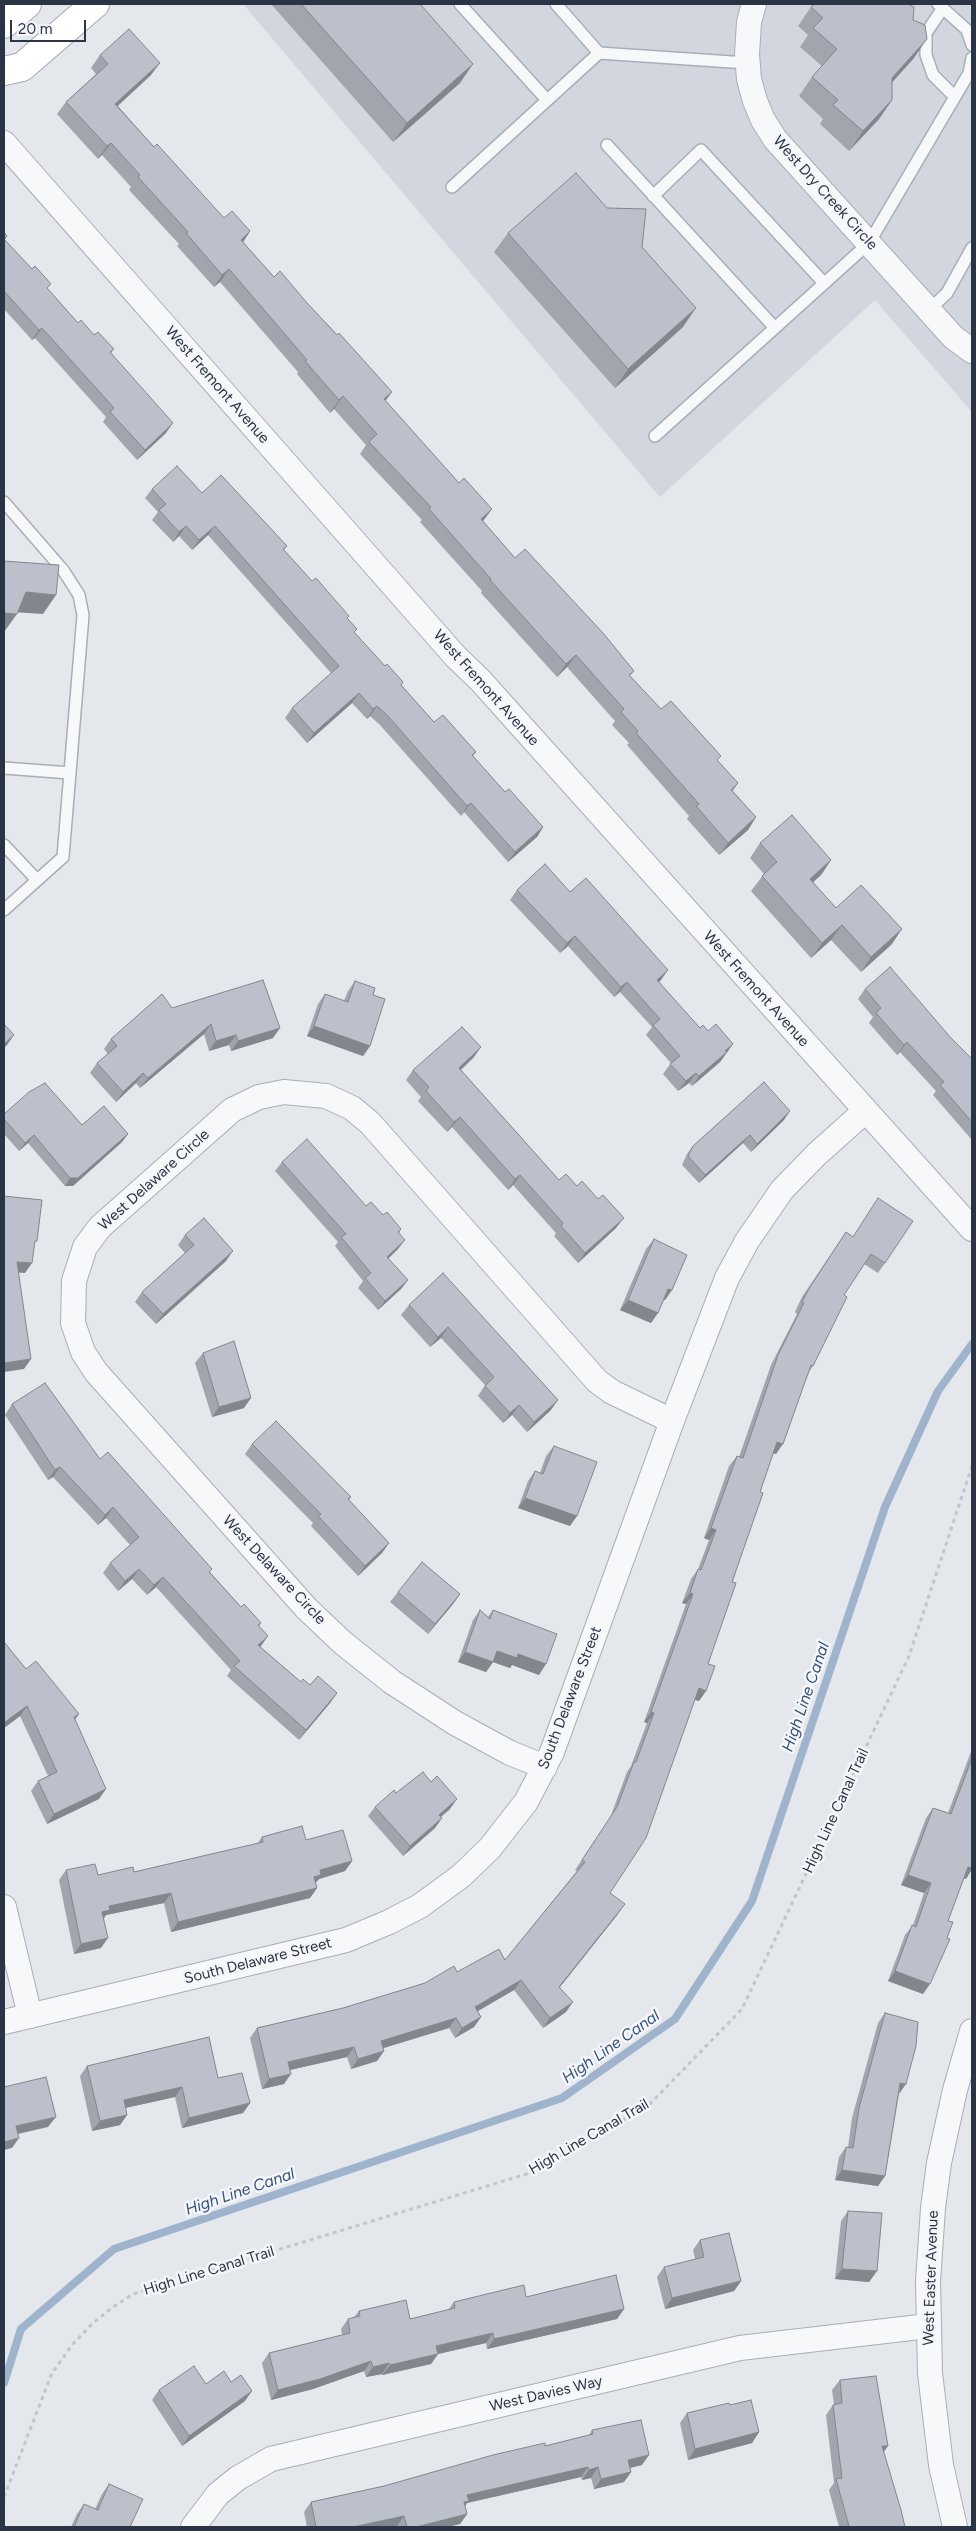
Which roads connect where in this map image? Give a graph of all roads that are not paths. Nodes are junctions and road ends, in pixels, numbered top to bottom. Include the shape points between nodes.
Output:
1 (27, 4) edge
2 (94, 4) edge
3 (460, 4) edge
4 (556, 4) edge
5 (754, 4) edge
6 (941, 6) edge
7 (4, 24) edge
8 (972, 45) edge
9 (599, 52) junction
10 (972, 58) edge
11 (747, 63) junction
12 (4, 71) edge
13 (954, 97) junction
14 (547, 100) junction
15 (4, 143) edge
16 (607, 145) dead end
17 (452, 187) dead end
18 (654, 196) junction
19 (869, 242) junction
20 (972, 248) edge
21 (824, 283) junction
22 (928, 310) junction
23 (775, 328) junction
24 (972, 351) edge
25 (655, 436) dead end
26 (4, 502) edge
27 (4, 768) edge
28 (70, 772) junction
29 (4, 846) edge
30 (37, 880) junction
31 (4, 910) edge
32 (865, 1111) junction
33 (972, 1229) edge
34 (672, 1421) junction
35 (545, 1767) junction
36 (4, 1907) edge
37 (30, 2016) junction
38 (4, 2022) edge
39 (972, 2031) edge
40 (928, 2326) junction
41 (193, 2527) edge
42 (955, 2527) edge

1 - 7 main road
2 - 12 main road via 22,67
3 - 14 lane
4 - 9 lane
5 - 11 street, West Dry Creek Circle via 749,22
6 - 8 lane via 967,30
6 - 13 lane via 926,34 926,55 933,75
9 - 11 lane
9 - 14 lane
10 - 13 lane via 969,73
11 - 19 street, West Dry Creek Circle via 755,101 775,139
13 - 19 lane
14 - 17 lane
15 - 32 street, West Fremont Avenue via 449,649
16 - 18 lane
18 - 21 lane via 701,150
18 - 23 lane
19 - 21 lane
19 - 22 street, West Dry Creek Circle
20 - 22 lane via 947,293
21 - 23 lane
22 - 24 street, West Dry Creek Circle via 953,337
23 - 25 lane
26 - 28 lane via 63,570 79,595 83,615
27 - 28 lane
28 - 30 lane via 63,857
29 - 30 lane
30 - 31 lane
32 - 33 street, West Fremont Avenue
32 - 34 street, South Delaware Street via 782,1190 746,1241 727,1278
34 - 35 street, South Delaware Street
34 - 35 street, West Delaware Circle via 612,1392 598,1381 370,1123 352,1108 326,1096 284,1092 259,1097 232,1110 100,1226 85,1247 74,1281 73,1323 82,1352 96,1372 307,1609 343,1643 392,1682 455,1723 510,1753
35 - 37 street, South Delaware Street via 526,1802 490,1848 420,1906 389,1922 346,1940
36 - 37 street
37 - 38 street, South Delaware Street
39 - 40 street, West Easter Avenue via 955,2090 934,2199
40 - 41 street, West Davies Way via 740,2348 271,2459 218,2494
40 - 42 street, West Easter Avenue via 941,2465

